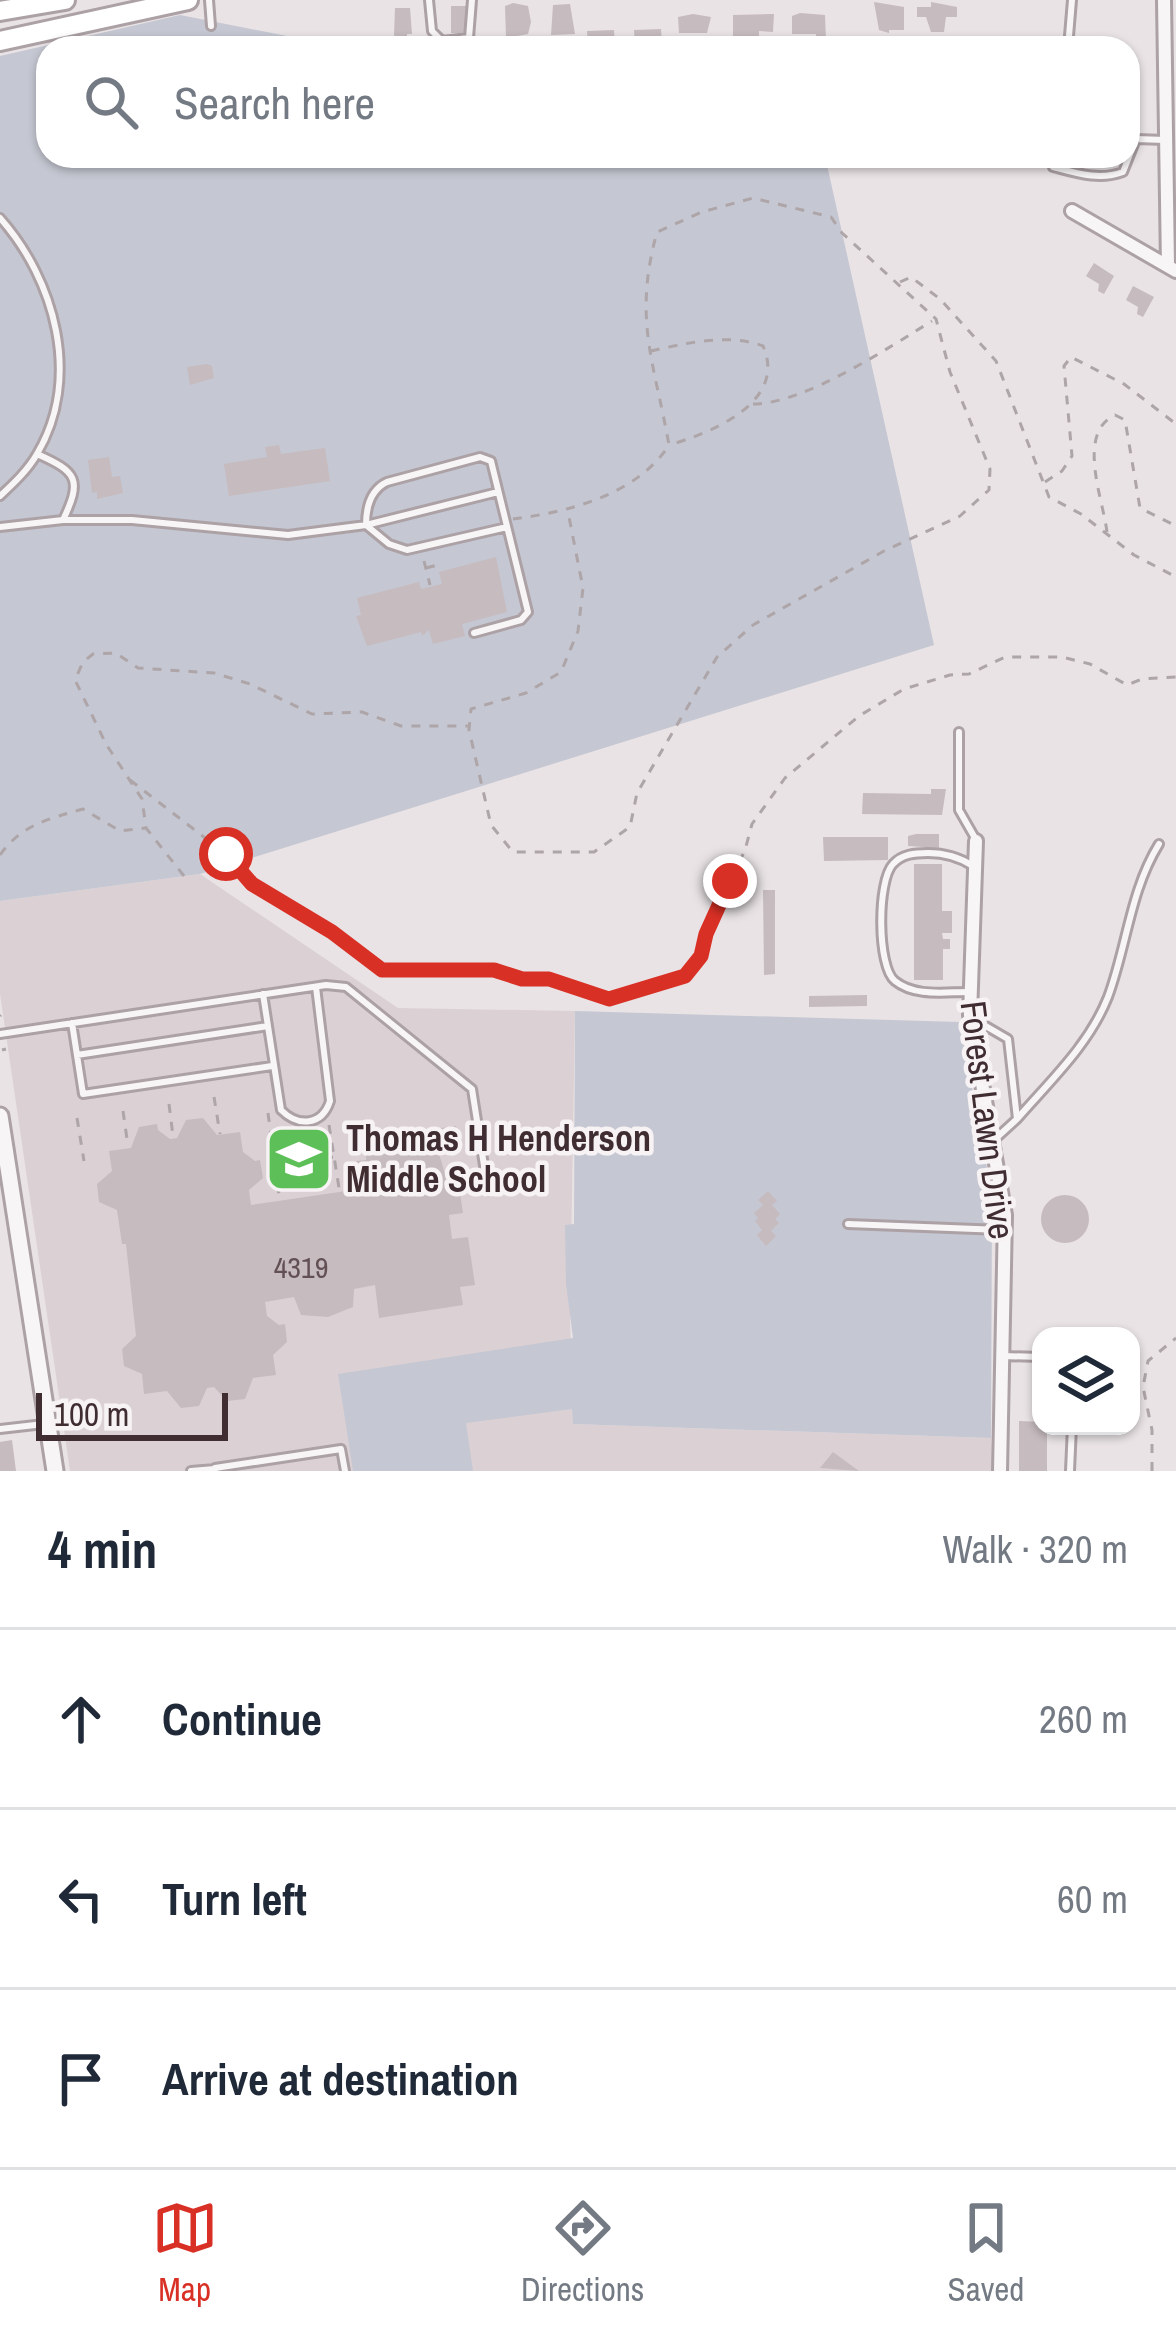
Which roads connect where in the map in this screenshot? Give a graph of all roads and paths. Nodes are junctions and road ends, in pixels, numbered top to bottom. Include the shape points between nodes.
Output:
1 (64, 0) edge
2 (188, 0) edge
3 (209, 0) edge
4 (429, 0) edge
5 (472, 0) edge
6 (1072, 0) edge
7 (1164, 0) edge
8 (146, 4) edge
9 (0, 11) edge
10 (211, 26) dead end
11 (437, 36) edge
12 (469, 36) edge
13 (1069, 36) edge
14 (0, 40) edge
15 (1140, 139) edge
16 (1169, 140) junction
17 (1057, 168) edge
18 (1124, 168) edge
19 (1173, 171) edge
20 (1072, 211) dead end
21 (0, 218) edge
22 (1172, 268) edge
23 (898, 283) junction
24 (936, 319) junction
25 (650, 352) junction
26 (752, 404) junction
27 (1176, 424) edge
28 (669, 446) junction
29 (38, 454) junction
30 (1044, 483) junction
31 (499, 492) junction
32 (0, 496) edge
33 (568, 512) junction
34 (63, 520) junction
35 (506, 524) junction
36 (366, 525) junction
37 (1176, 526) edge
38 (0, 527) edge
39 (1107, 535) junction
40 (424, 561) dead end
41 (441, 564) dead end
42 (426, 568) junction
43 (1176, 577) edge
44 (430, 585) dead end
45 (474, 632) dead end
46 (1176, 677) edge
47 (470, 725) junction
48 (959, 732) dead end
49 (130, 780) junction
50 (146, 828) junction
51 (976, 841) joint
52 (1159, 844) dead end
53 (0, 855) edge
54 (976, 868) junction
55 (184, 876) dead end
56 (316, 986) junction
57 (970, 992) junction
58 (263, 994) junction
59 (72, 1023) junction
60 (971, 1024) junction
61 (268, 1027) junction
62 (0, 1034) edge
63 (77, 1055) junction
64 (272, 1066) junction
65 (214, 1097) dead end
66 (169, 1104) dead end
67 (123, 1111) dead end
68 (268, 1113) dead end
69 (0, 1116) edge
70 (77, 1118) dead end
71 (1017, 1119) junction
72 (329, 1125) dead end
73 (220, 1134) dead end
74 (173, 1136) dead end
75 (302, 1136) dead end
76 (994, 1140) junction
77 (272, 1141) junction
78 (128, 1146) dead end
79 (334, 1156) junction
80 (84, 1161) dead end
81 (275, 1165) junction
82 (339, 1188) dead end
83 (488, 1191) dead end
84 (279, 1196) dead end
85 (848, 1224) dead end
86 (1005, 1230) junction
87 (1176, 1338) edge
88 (1004, 1356) junction
89 (1032, 1357) edge
90 (47, 1423) junction
91 (0, 1429) edge
92 (1072, 1435) edge
93 (215, 1469) edge
94 (55, 1471) edge
95 (191, 1471) edge
96 (345, 1471) edge
97 (1000, 1471) edge
98 (1070, 1471) edge
99 (1152, 1471) edge

1 - 9 main road
2 - 8 main road
3 - 10 lane
4 - 11 lane
5 - 12 lane
6 - 13 lane
7 - 16 street
8 - 14 main road
15 - 16 lane
16 - 19 street
17 - 18 lane via 1114,176
19 - 22 street
20 - 22 street
21 - 29 lane via 44,289 58,333 62,387
23 - 24 path
23 - 25 path via 824,213 744,200 657,232 646,274
23 - 30 path via 911,277 940,298 996,361
24 - 26 path via 779,404
24 - 47 path via 990,469 989,490 960,516 753,626 717,658 637,793 629,827 594,852 513,852 491,825
25 - 26 path via 705,342 763,346 766,383
25 - 28 path
26 - 28 path
27 - 30 path via 1071,357 1064,366 1072,456
28 - 33 path via 656,465
29 - 32 lane
29 - 34 lane via 75,481
30 - 39 path via 1049,497
31 - 35 lane
31 - 36 lane
31 - 36 lane via 491,461 480,457 380,485
33 - 35 path
33 - 47 path via 583,588 562,672 471,709
34 - 36 lane via 288,535
34 - 38 lane
35 - 36 lane via 406,550
35 - 45 lane via 528,612
37 - 39 path via 1140,508 1125,420 1115,415 1096,434 1094,454
39 - 43 path
40 - 42 path
41 - 42 path
42 - 44 path
46 - 49 path via 1127,685 1090,664 1033,655 904,689 785,778 752,824 701,956 685,976 609,999 494,970 382,970 252,884
47 - 49 path via 312,714 214,673 138,668 116,652 93,655 75,680
48 - 51 lane via 959,810
49 - 50 path
50 - 53 path via 120,831 83,809 35,823
50 - 55 path
51 - 54 street, Forest Lawn Drive
52 - 71 lane via 1142,872 1107,999 1081,1047
54 - 57 street, Forest Lawn Drive
54 - 57 lane via 942,854 913,854 898,858 883,885 891,979 914,992
56 - 58 lane
56 - 64 lane via 330,1092 324,1115 310,1122 285,1115
56 - 83 lane via 346,987 467,1084
57 - 60 street, Forest Lawn Drive
58 - 59 lane
58 - 61 lane
59 - 62 lane
59 - 63 lane
60 - 71 lane via 1008,1039
60 - 76 street, Forest Lawn Drive
61 - 63 lane
61 - 64 lane
63 - 64 lane via 83,1094
65 - 73 path
66 - 74 path
67 - 78 path
68 - 77 path
69 - 90 street
70 - 80 path
71 - 76 lane
72 - 79 path
75 - 77 path
76 - 86 street, Forest Lawn Drive
77 - 81 path
79 - 81 path
79 - 82 path
81 - 84 path
85 - 86 lane
86 - 88 street, Forest Lawn Drive
87 - 99 path via 1148,1361 1145,1374
88 - 89 lane
88 - 97 street, Forest Lawn Drive
90 - 91 lane
90 - 94 street
92 - 98 lane
93 - 95 lane
93 - 96 lane via 341,1449

